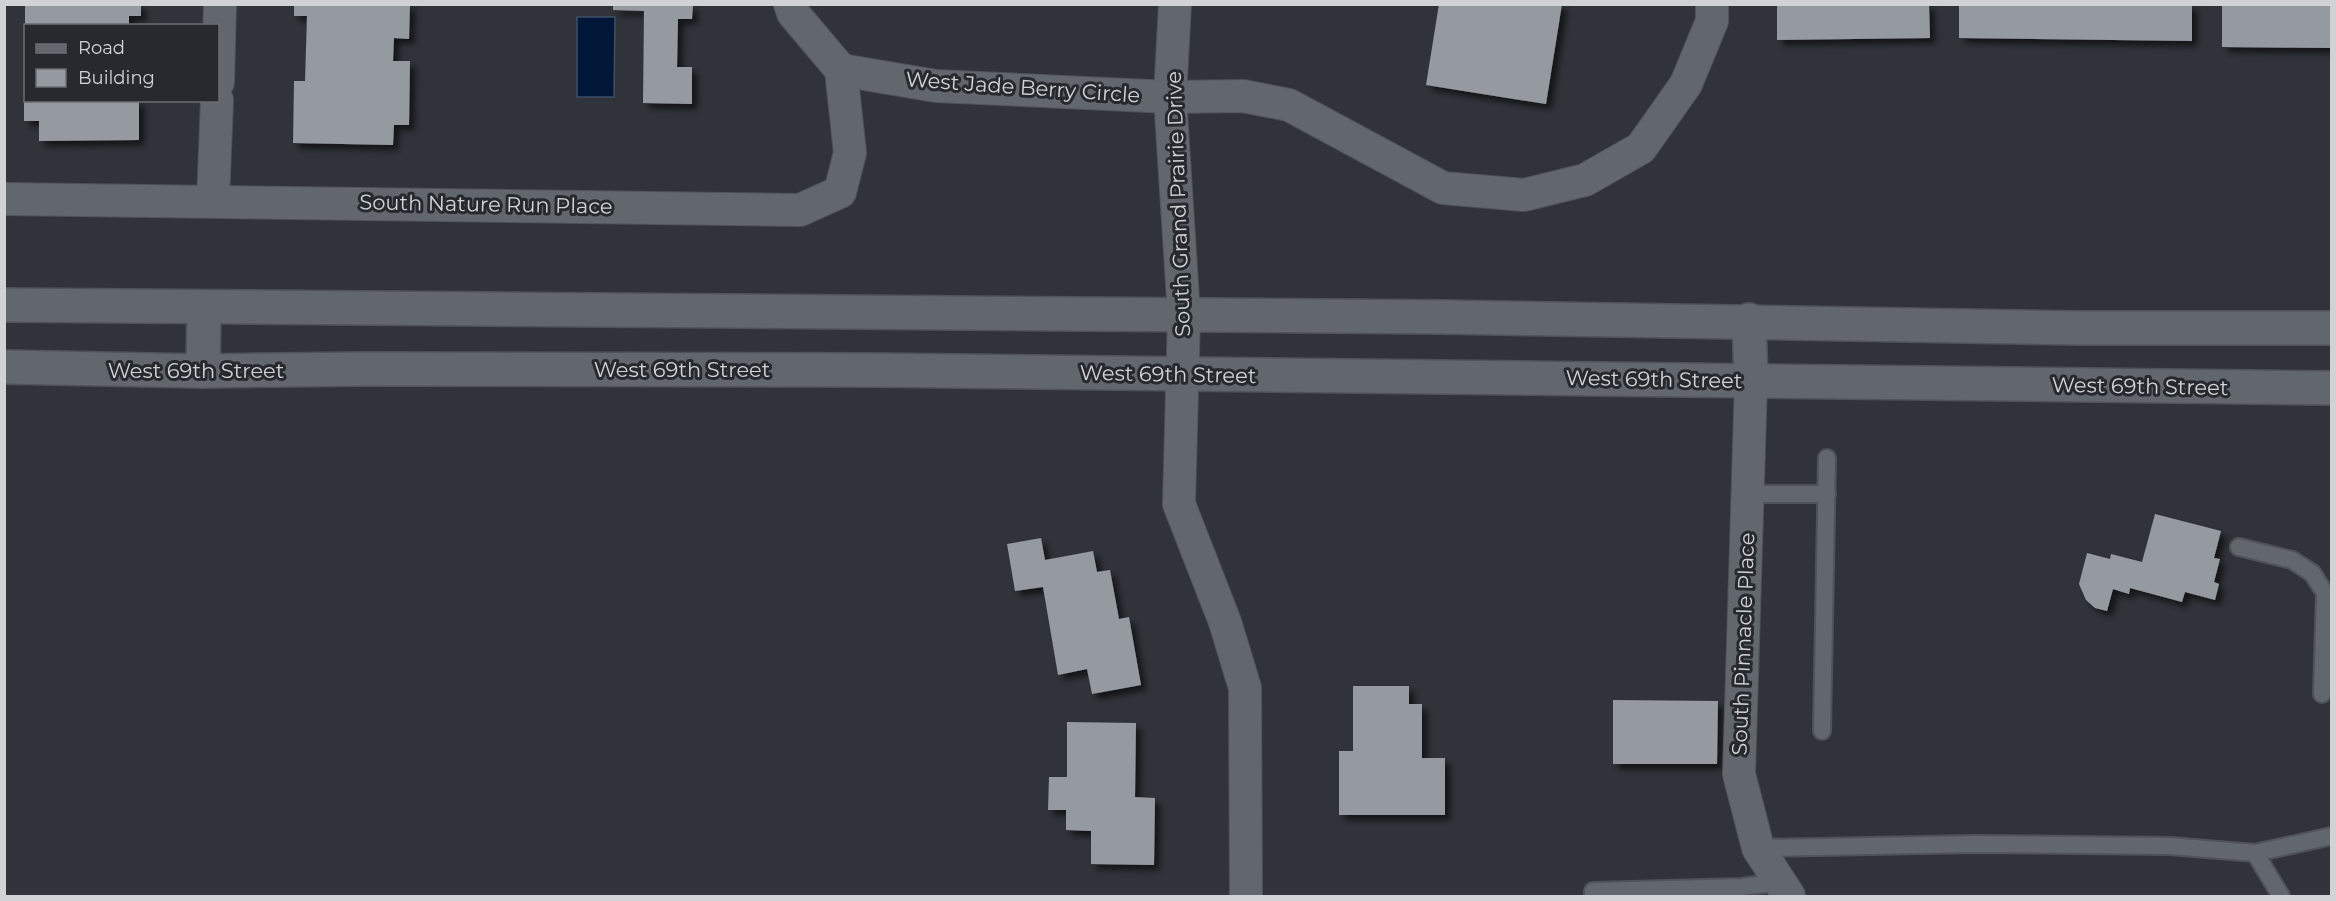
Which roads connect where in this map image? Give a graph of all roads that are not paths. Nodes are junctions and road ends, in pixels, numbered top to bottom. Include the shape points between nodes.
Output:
1 (220, 4) edge
2 (790, 4) edge
3 (1175, 4) edge
4 (1712, 4) edge
5 (219, 43) edge
6 (841, 70) junction
7 (1170, 97) junction
8 (217, 102) edge
9 (4, 199) edge
10 (213, 200) junction
11 (4, 305) edge
12 (204, 307) junction
13 (1184, 315) junction
14 (1749, 320) junction
15 (2331, 328) edge
16 (4, 367) edge
17 (203, 371) junction
18 (1184, 374) junction
19 (1751, 381) junction
20 (2331, 388) edge
21 (1827, 458) dead end
22 (1747, 494) junction
23 (1827, 494) junction
24 (2239, 547) dead end
25 (2322, 694) dead end
26 (1822, 731) dead end
27 (2331, 836) edge
28 (1758, 848) junction
29 (2255, 854) junction
30 (1785, 890) edge
31 (1246, 897) edge
32 (1593, 897) edge
33 (2281, 897) edge

1 - 5 street
2 - 6 street via 793,13
3 - 7 street, South Grand Prairie Drive
4 - 7 street, West Jade Berry Circle via 1712,21 1686,84 1641,148 1585,180 1524,195 1443,188 1289,105 1244,96
6 - 7 street, West Jade Berry Circle via 936,86
6 - 10 street, South Nature Run Place via 850,153 840,192 800,210
7 - 13 street, South Grand Prairie Drive
8 - 10 street
9 - 10 street, South Nature Run Place
11 - 12 main road
12 - 13 main road
12 - 17 main road
13 - 14 main road
13 - 18 street, South Grand Prairie Drive
14 - 15 main road via 2079,328
14 - 19 main road
16 - 17 main road, West 69th Street
17 - 18 main road, West 69th Street via 874,370
18 - 19 main road, West 69th Street
18 - 31 street, South Grand Prairie Drive via 1179,504 1225,622 1245,688
19 - 20 main road, West 69th Street
19 - 22 street, South Pinnacle Place
21 - 23 lane
22 - 23 lane
22 - 28 street, South Pinnacle Place via 1739,774
23 - 26 lane
24 - 25 lane via 2292,560 2312,573 2325,593
27 - 29 lane
28 - 29 lane via 2170,846
28 - 30 street, South Pinnacle Place
29 - 33 lane
30 - 32 lane via 1742,887 1593,891

